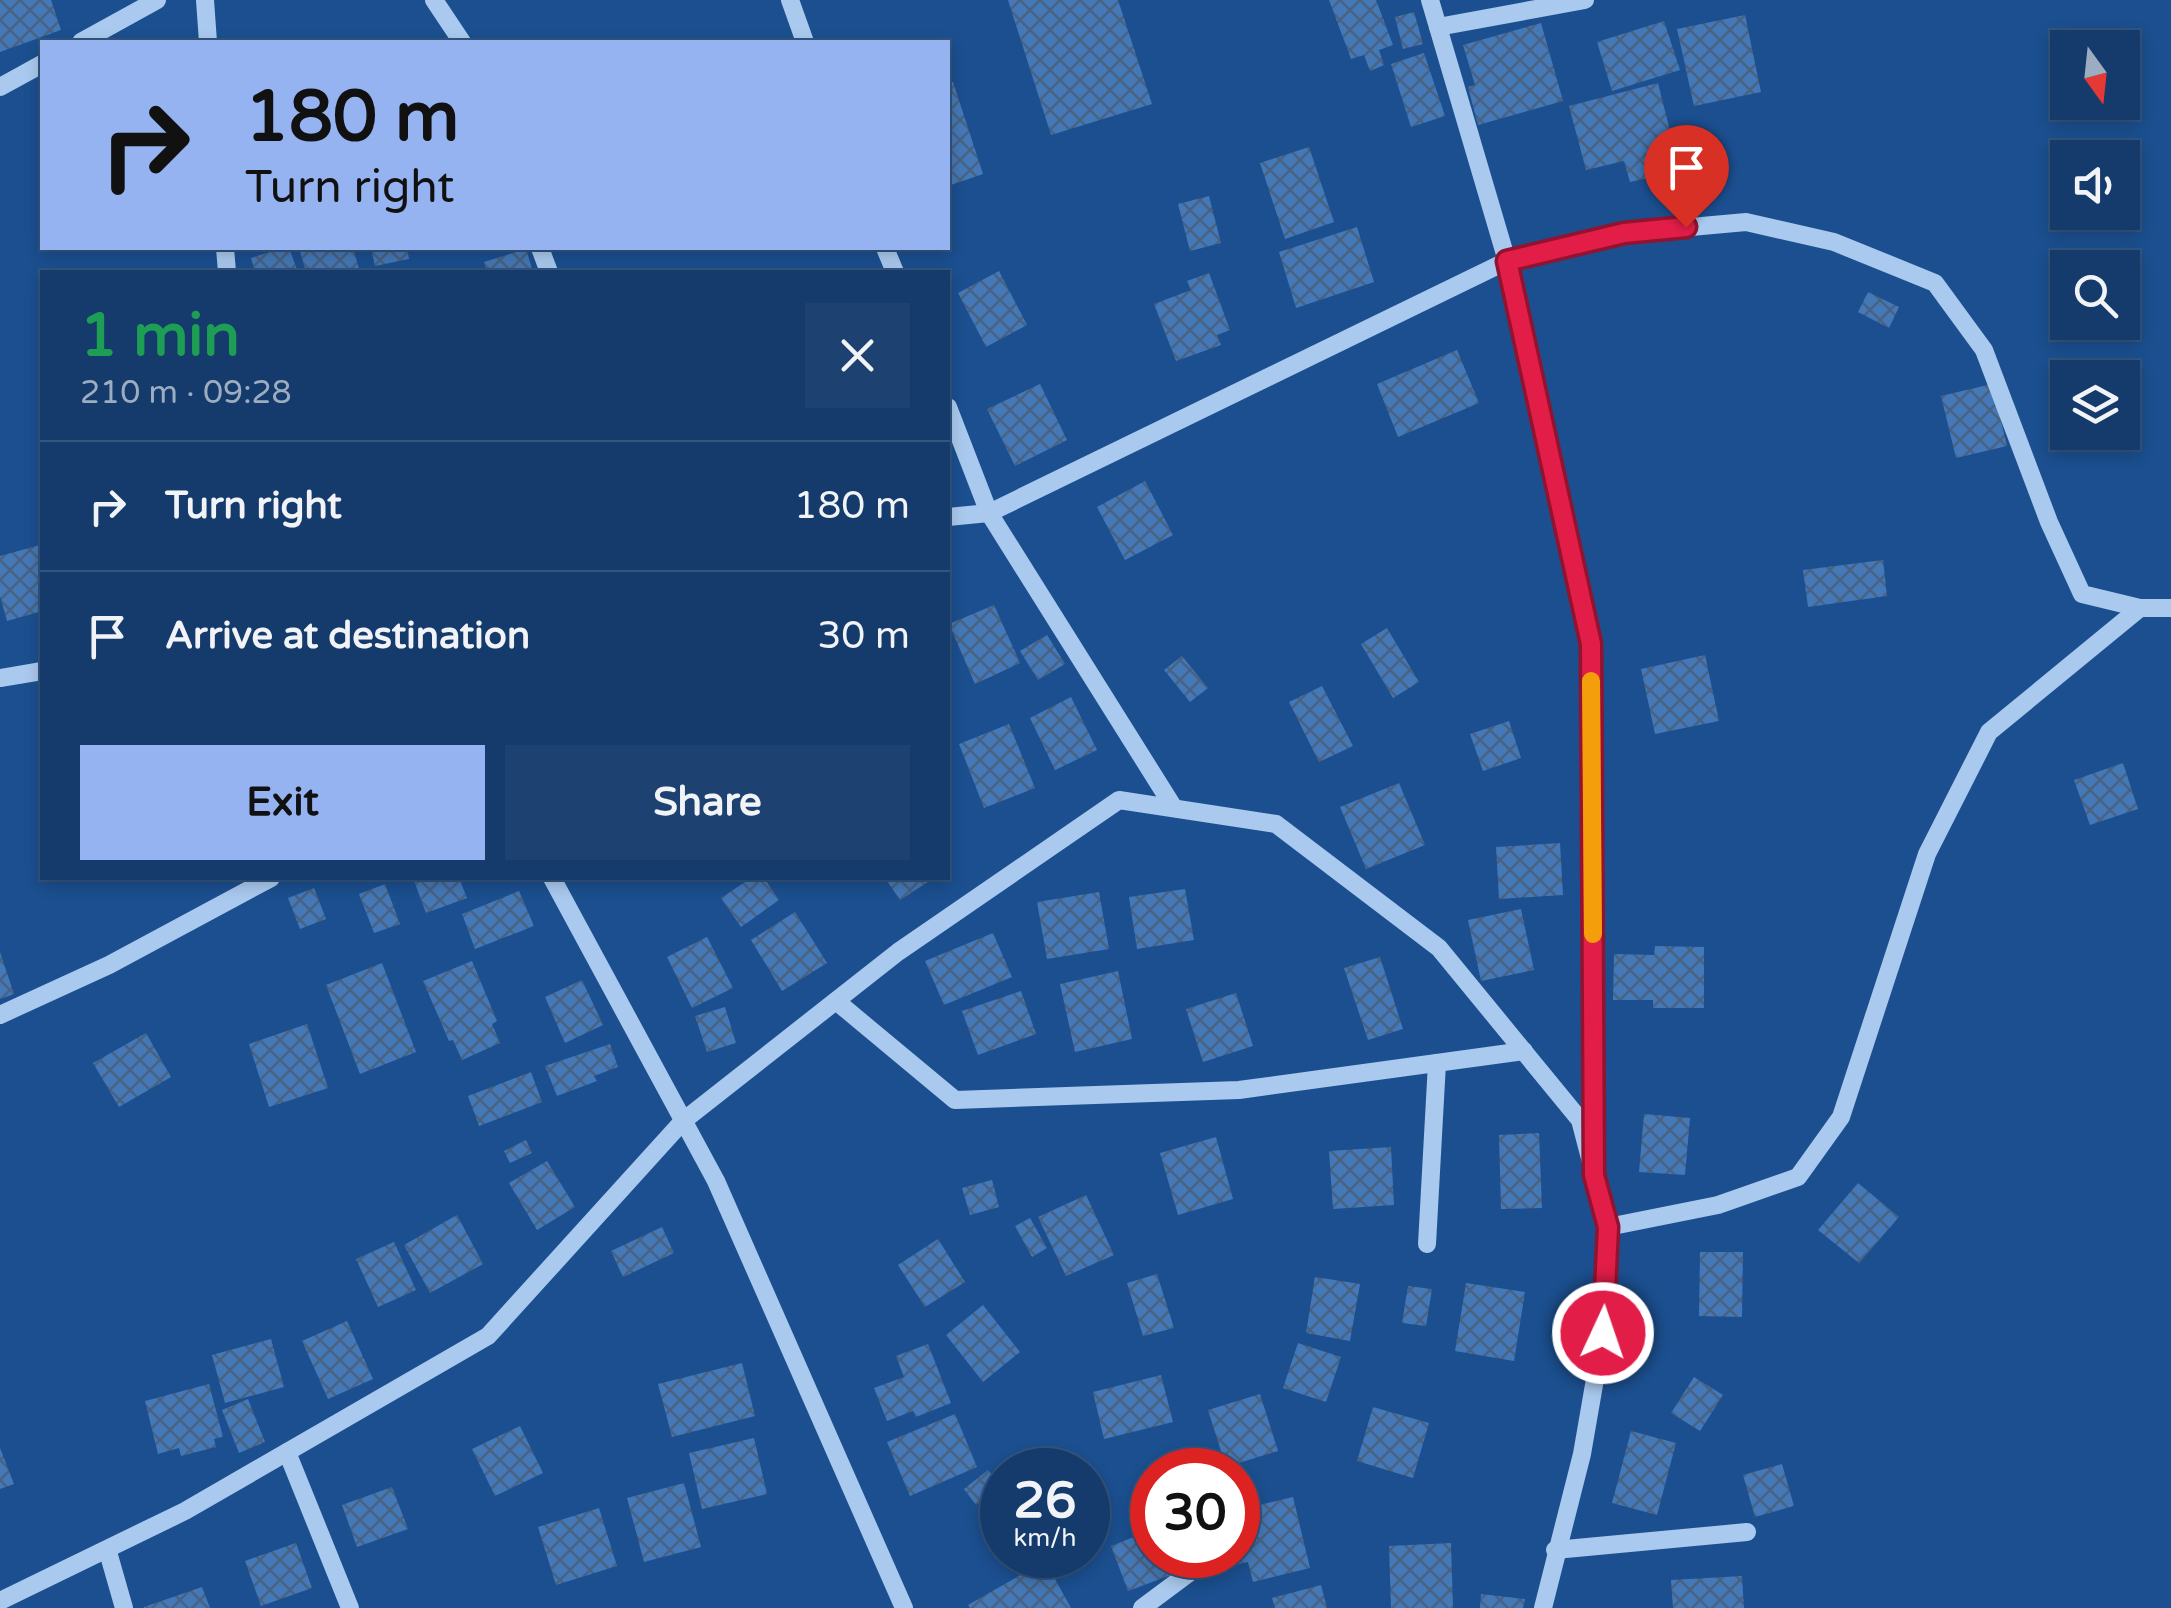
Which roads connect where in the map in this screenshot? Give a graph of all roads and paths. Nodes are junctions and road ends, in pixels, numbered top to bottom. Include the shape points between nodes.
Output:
1 (157, 0) edge
2 (206, 0) edge
3 (434, 0) edge
4 (790, 0) edge
5 (1430, 0) edge
6 (1584, 0) edge
7 (1438, 27) junction
8 (85, 40) edge
9 (208, 40) edge
10 (461, 40) edge
11 (804, 40) edge
12 (40, 65) edge
13 (0, 88) edge
14 (1507, 261) junction
15 (950, 412) edge
16 (989, 514) junction
17 (950, 517) edge
18 (2140, 608) junction
19 (2171, 608) edge
20 (40, 671) edge
21 (0, 678) edge
22 (1174, 808) junction
23 (267, 880) edge
24 (553, 880) edge
25 (836, 1001) junction
26 (0, 1015) edge
27 (1524, 1051) junction
28 (1437, 1064) junction
29 (683, 1121) junction
30 (1594, 1175) junction
31 (1608, 1227) junction
32 (1428, 1244) dead end
33 (287, 1452) junction
34 (1748, 1532) dead end
35 (1555, 1550) junction
36 (108, 1552) junction
37 (1184, 1578) edge
38 (0, 1601) edge
39 (124, 1608) edge
40 (350, 1608) edge
41 (904, 1608) edge
42 (1142, 1608) edge
43 (1543, 1608) edge

1 - 8 street
2 - 9 street
3 - 10 street
4 - 11 street
5 - 7 street
6 - 7 street
7 - 14 street
12 - 13 street
14 - 16 street
14 - 18 street via 1624,233 1746,222 1834,242 1935,283 1984,350 2082,594
14 - 30 street via 1591,644
15 - 16 street
16 - 17 street
16 - 22 street
18 - 19 street
18 - 31 street via 1988,732 1927,854 1841,1117 1798,1177 1718,1204
20 - 21 street
22 - 25 street via 1119,800
22 - 27 street via 1276,824 1439,948
23 - 26 street via 109,966
24 - 29 street
25 - 28 street via 955,1100 1239,1090
25 - 29 street
27 - 28 street
27 - 30 street via 1580,1120
28 - 32 street
29 - 33 street via 488,1336
29 - 41 street via 716,1181
30 - 31 street
31 - 35 street via 1603,1333 1582,1454
33 - 36 street
33 - 40 street
34 - 35 street
35 - 43 street
36 - 38 street
36 - 39 street
37 - 42 street

